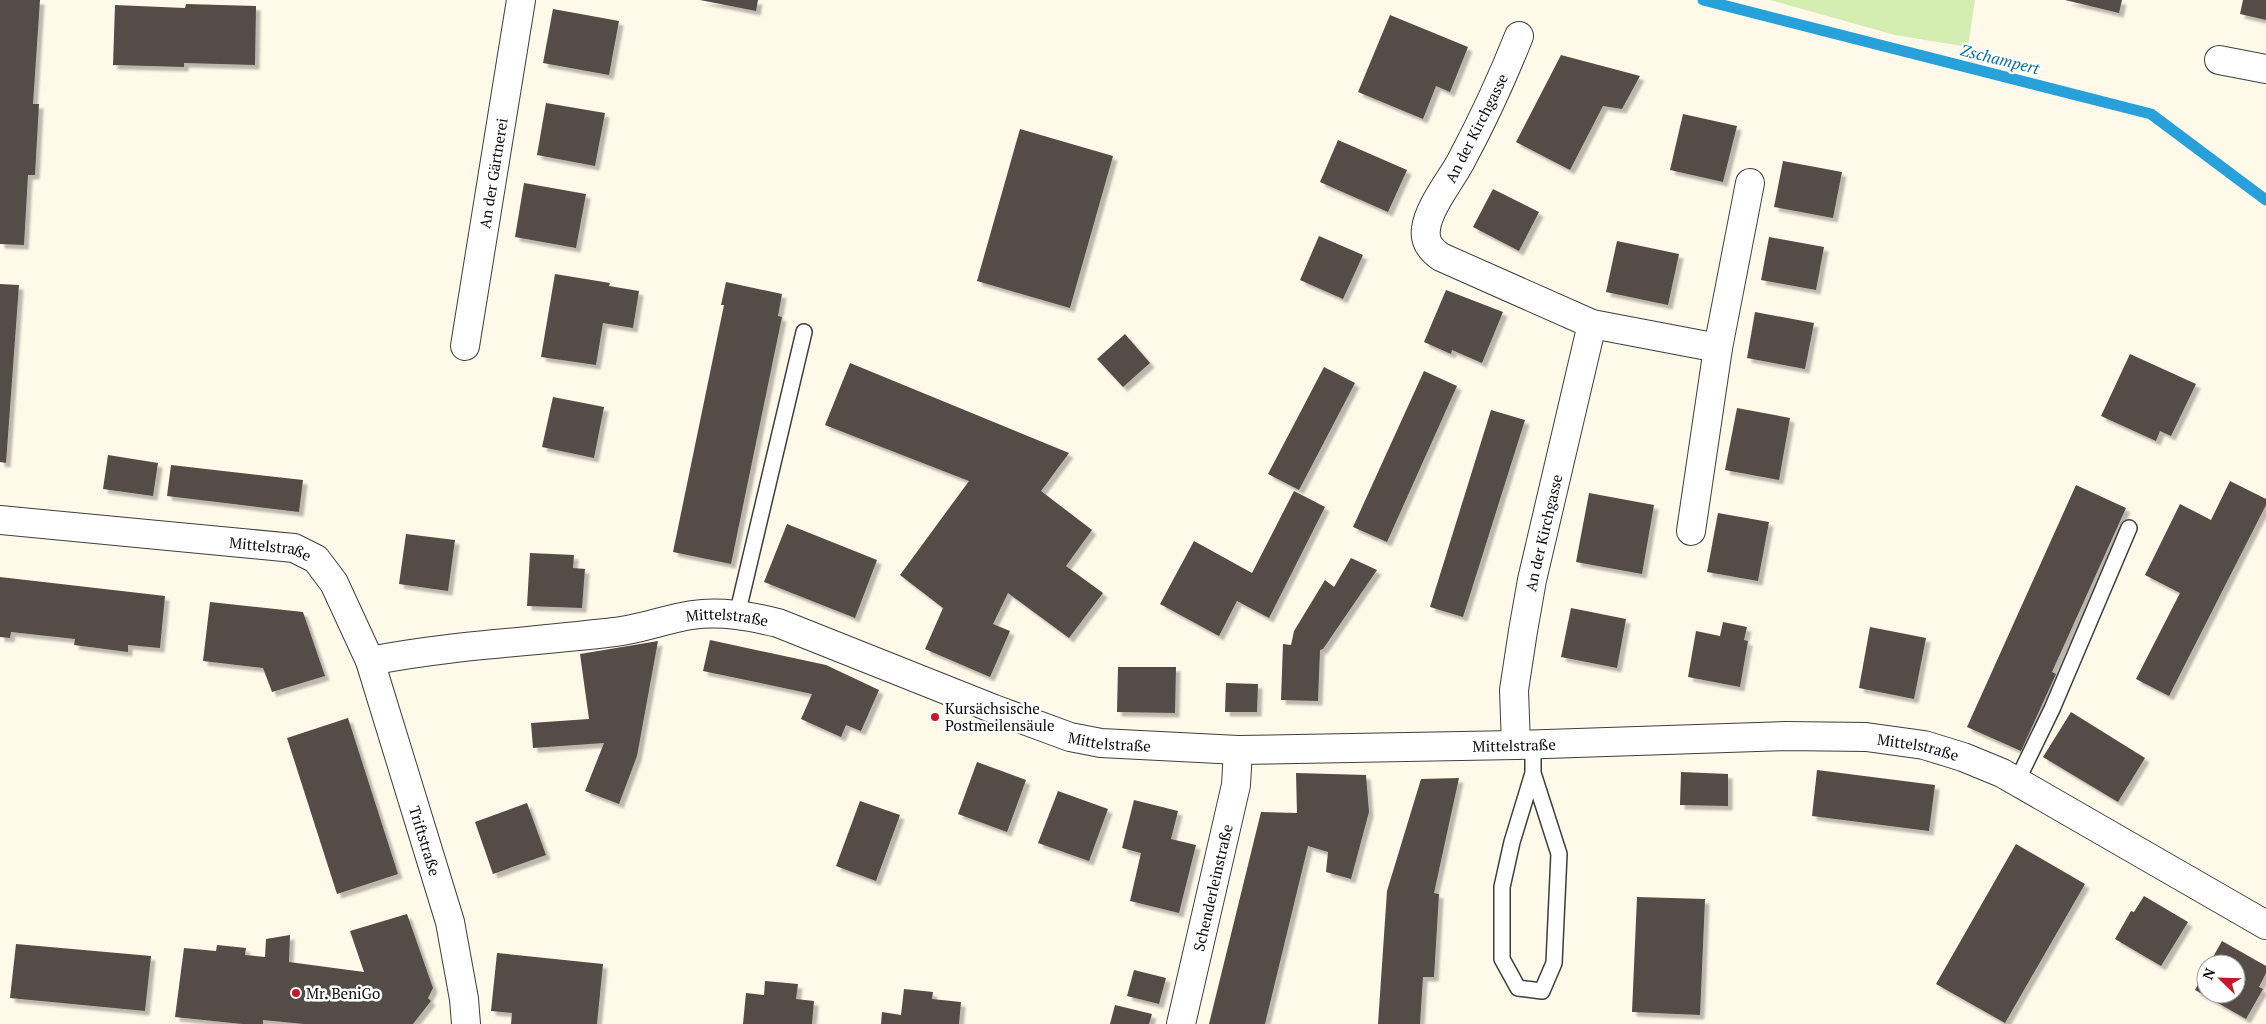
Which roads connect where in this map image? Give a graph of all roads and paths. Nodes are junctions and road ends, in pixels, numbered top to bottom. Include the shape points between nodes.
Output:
1 (521, 0) edge
2 (1519, 36) dead end
3 (2220, 60) dead end
4 (2266, 69) edge
5 (1750, 183) dead end
6 (1592, 324) junction
7 (804, 332) dead end
8 (465, 346) dead end
9 (1718, 348) junction
10 (0, 520) edge
11 (2129, 528) dead end
12 (1691, 531) dead end
13 (737, 615) junction
14 (370, 661) junction
15 (1525, 745) junction
16 (1238, 750) junction
17 (1533, 773) junction
18 (2017, 781) junction
19 (2266, 925) edge
20 (466, 1024) edge
21 (1181, 1024) edge

1 - 8 street, An der Gärtnerei
2 - 6 street, An der Kirchgasse via 1496,92 1429,217 1426,238 1431,249 1441,257
3 - 4 street
5 - 9 street
6 - 9 street, An der Kirchgasse
6 - 15 street, An der Kirchgasse via 1523,631 1514,690
7 - 13 lane
9 - 12 street
10 - 14 street, Mittelstraße via 294,548 316,558 334,583
11 - 18 lane via 2052,709
13 - 14 street, Mittelstraße via 692,615 617,632 418,652
13 - 16 street, Mittelstraße via 778,623 1070,737 1101,743
14 - 20 street, Triftstraße via 450,922
15 - 16 street, Mittelstraße
15 - 17 lane
15 - 18 street, Mittelstraße via 1785,736 1866,737 1924,746 1963,757
16 - 21 street, Schenderleinstraße via 1236,785
17 - 17 lane via 1502,887 1502,959 1518,988 1542,991 1554,963 1558,854
18 - 19 street, Mittelstraße

